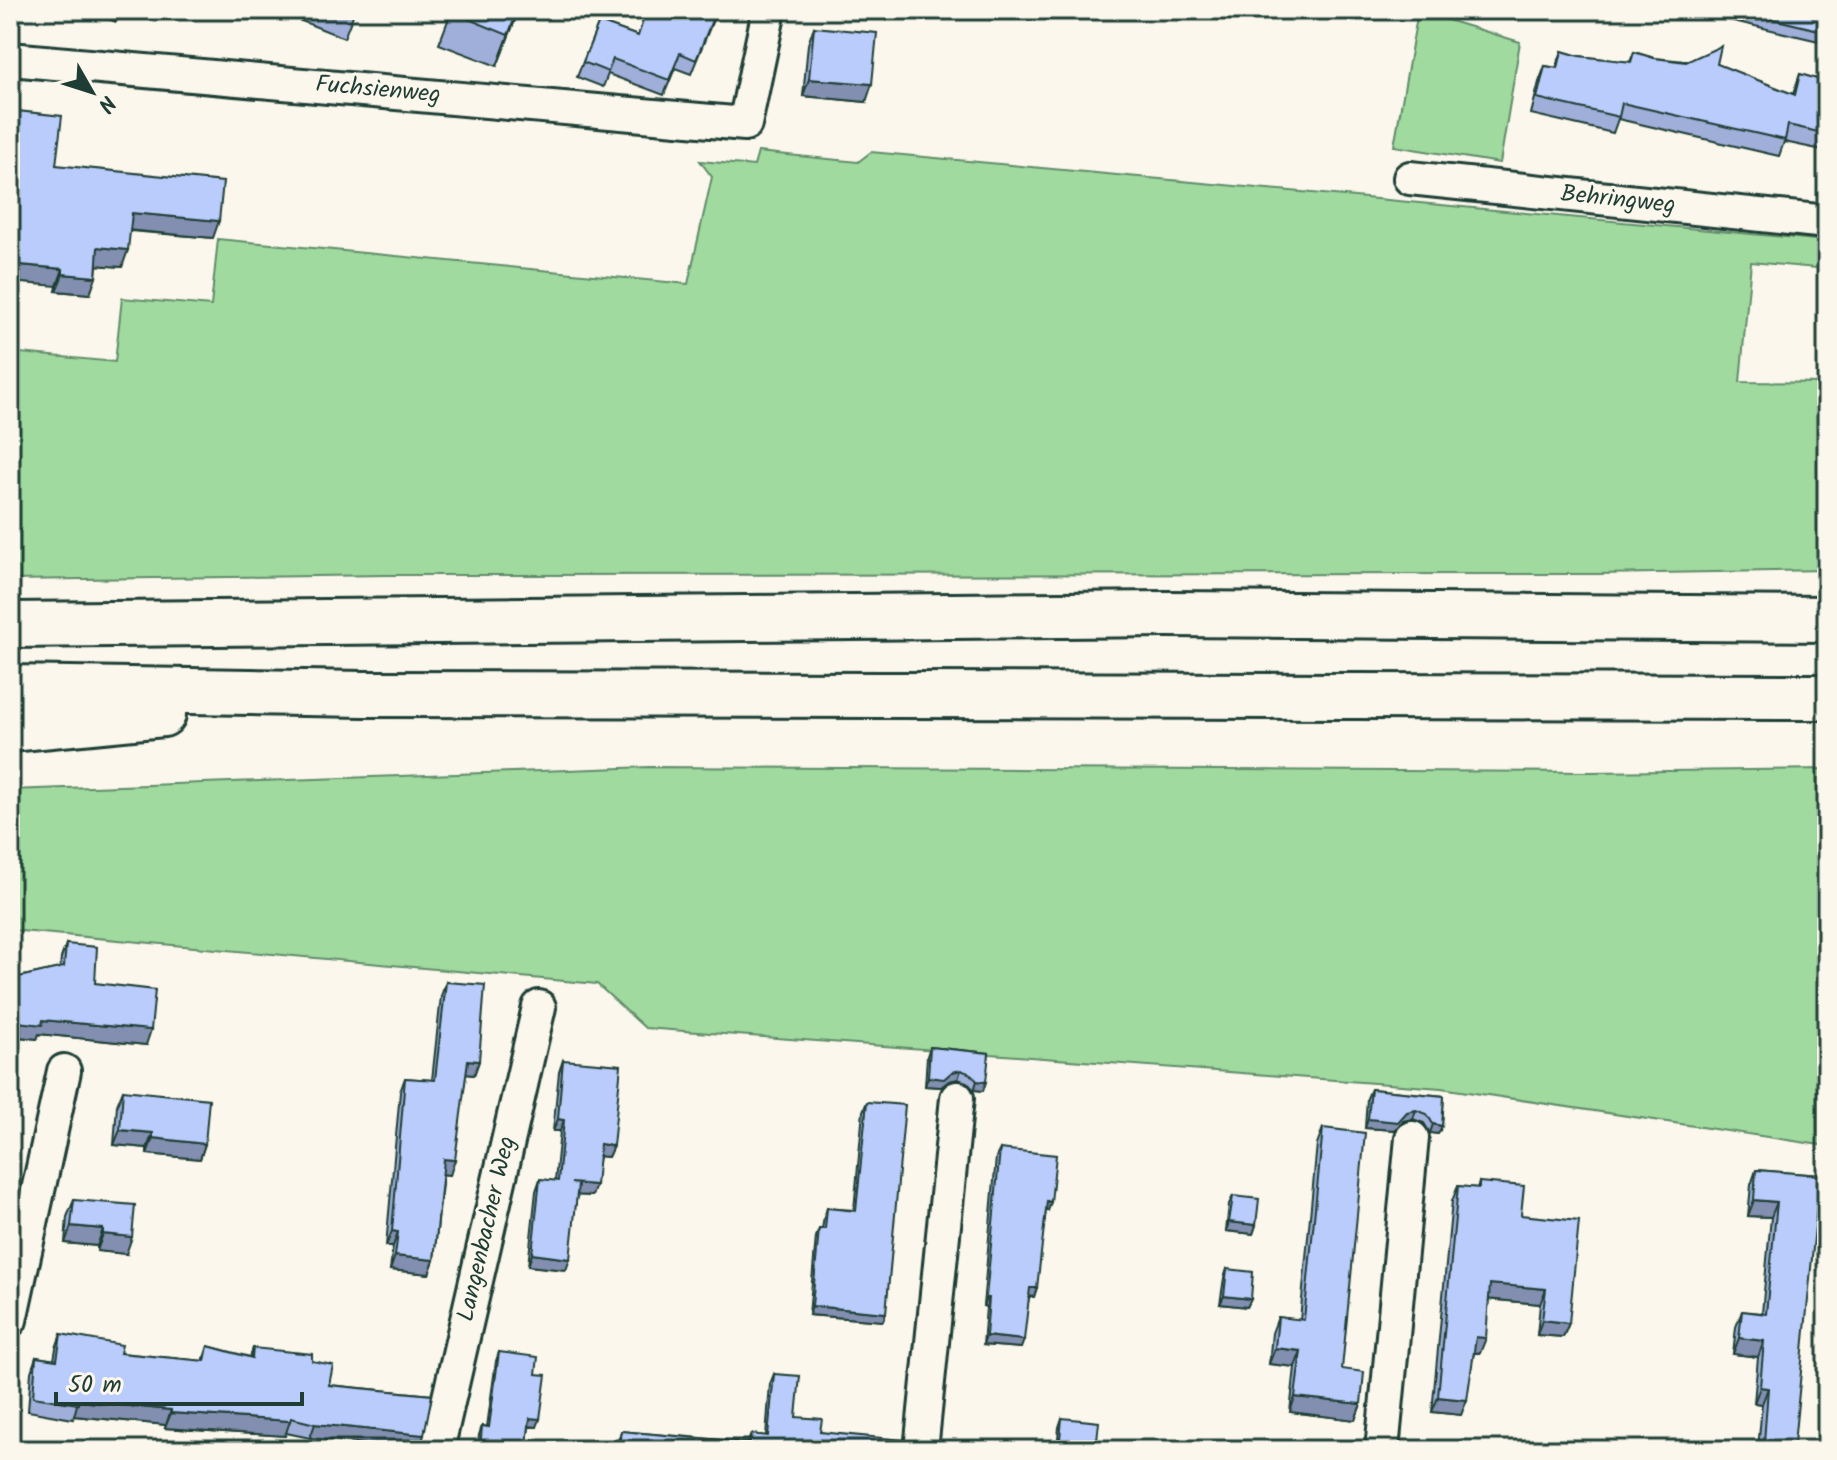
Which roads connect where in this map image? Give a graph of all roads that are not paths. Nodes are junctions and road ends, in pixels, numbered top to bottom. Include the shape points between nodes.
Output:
1 (769, 10) edge
2 (10, 59) edge
3 (1410, 178) dead end
4 (1827, 222) edge
5 (1827, 619) edge
6 (10, 625) edge
7 (10, 688) edge
8 (364, 694) junction
9 (1827, 697) edge
10 (10, 729) edge
11 (539, 1007) dead end
12 (64, 1071) dead end
13 (957, 1098) dead end
14 (1412, 1138) dead end
15 (10, 1320) edge
16 (437, 1450) edge
17 (921, 1450) edge
18 (1382, 1450) edge

1 - 2 street, Fuchsienweg via 745,124
3 - 4 street, Behringweg
5 - 6 highway via 1167,614
7 - 8 highway
8 - 9 highway
8 - 10 highway
11 - 16 street, Langenbacher Weg
12 - 15 street
13 - 17 street
14 - 18 street

